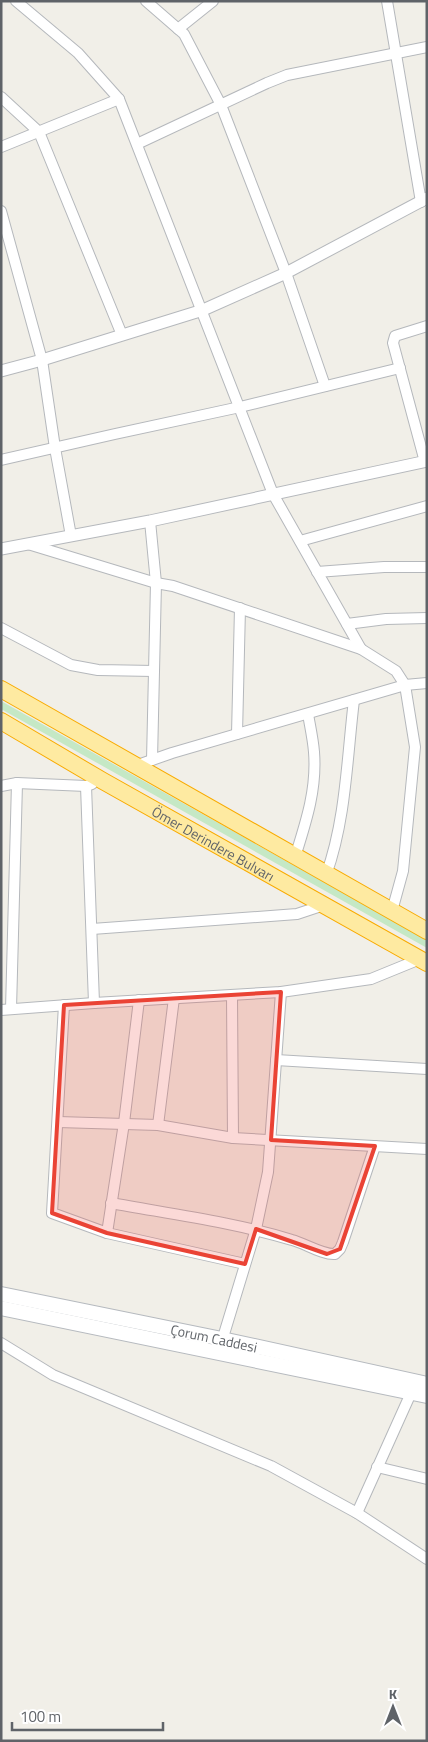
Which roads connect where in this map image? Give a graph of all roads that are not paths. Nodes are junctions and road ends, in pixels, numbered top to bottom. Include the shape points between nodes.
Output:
1 (16, 1) edge
2 (146, 1) edge
3 (213, 1) edge
4 (387, 1) edge
5 (178, 29) junction
6 (427, 47) edge
7 (396, 54) junction
8 (1, 98) edge
9 (120, 99) junction
10 (221, 105) junction
11 (39, 132) junction
12 (137, 144) junction
13 (1, 147) edge
14 (424, 200) edge
15 (1, 211) edge
16 (286, 273) junction
17 (202, 310) junction
18 (427, 326) edge
19 (122, 335) junction
20 (42, 360) junction
21 (400, 368) junction
22 (1, 371) edge
23 (325, 386) junction
24 (240, 407) junction
25 (55, 448) junction
26 (1, 460) edge
27 (426, 461) edge
28 (273, 494) junction
29 (427, 506) edge
30 (150, 521) junction
31 (71, 536) junction
32 (300, 542) junction
33 (28, 544) junction
34 (1, 549) edge
35 (427, 567) edge
36 (317, 572) junction
37 (156, 583) junction
38 (240, 608) junction
39 (427, 618) edge
40 (347, 624) junction
41 (1, 628) edge
42 (361, 649) junction
43 (154, 671) junction
44 (427, 683) edge
45 (405, 685) junction
46 (1, 690) edge
47 (354, 700) junction
48 (308, 714) junction
49 (1, 720) edge
50 (237, 734) junction
51 (152, 760) junction
52 (135, 766) junction
53 (102, 781) junction
54 (17, 783) junction
55 (1, 786) edge
56 (86, 786) junction
57 (295, 857) junction
58 (326, 875) junction
59 (324, 905) junction
60 (392, 911) junction
61 (92, 929) junction
62 (427, 931) edge
63 (423, 961) edge
64 (281, 992) junction
65 (232, 995) junction
66 (174, 998) junction
67 (139, 1000) junction
68 (94, 1002) junction
69 (64, 1005) junction
70 (6, 1009) edge
71 (276, 1060) junction
72 (427, 1069) edge
73 (58, 1122) junction
74 (124, 1123) junction
75 (158, 1125) junction
76 (233, 1138) junction
77 (271, 1140) junction
78 (375, 1146) junction
79 (427, 1149) edge
80 (110, 1204) junction
81 (256, 1229) junction
82 (107, 1232) junction
83 (245, 1264) junction
84 (1, 1294) edge
85 (1, 1308) edge
86 (1, 1343) edge
87 (221, 1345) junction
88 (427, 1384) edge
89 (411, 1393) junction
90 (427, 1396) edge
91 (377, 1467) junction
92 (427, 1480) edge
93 (357, 1513) junction
94 (427, 1559) edge

1 - 9 street via 78,53
2 - 5 street
3 - 5 street
4 - 7 street
5 - 10 street via 184,34
6 - 7 street
7 - 10 street via 287,75
7 - 14 street
8 - 11 street
9 - 11 street
9 - 12 street
10 - 12 street
10 - 16 street
11 - 13 street
11 - 19 street
12 - 17 street
14 - 16 street
15 - 20 street
16 - 17 street
16 - 23 street
17 - 19 street
17 - 24 street
18 - 21 street via 395,336 393,343
19 - 20 street
20 - 22 street
20 - 25 street
21 - 23 street
21 - 27 street
23 - 24 street
24 - 25 street
24 - 28 street
25 - 26 street
25 - 31 street
27 - 28 street
28 - 30 street
28 - 32 street
29 - 32 street
30 - 31 street
30 - 37 street
31 - 33 street
32 - 36 street
33 - 34 street
33 - 37 street
35 - 36 street
36 - 40 street
37 - 38 street
37 - 43 street
38 - 42 street
38 - 50 street
39 - 40 street
40 - 42 street
41 - 43 street via 71,665 98,670
42 - 45 street via 396,671
43 - 51 street
44 - 45 street
45 - 47 street
45 - 60 street via 415,748 403,871
46 - 52 highway, Ömer Derindere Bulvarı
47 - 48 street
47 - 58 street via 340,822
48 - 50 street
48 - 57 street via 314,749 314,782 308,816
49 - 53 highway, Ömer Derindere Bulvarı
50 - 51 street
51 - 52 street
52 - 57 highway, Ömer Derindere Bulvarı
53 - 56 street
53 - 59 highway, Ömer Derindere Bulvarı
54 - 55 street
54 - 56 street
54 - 70 street
56 - 61 street
57 - 58 highway, Ömer Derindere Bulvarı
58 - 60 highway, Ömer Derindere Bulvarı
59 - 61 street via 297,914
59 - 63 highway, Ömer Derindere Bulvarı
60 - 62 highway, Ömer Derindere Bulvarı
61 - 68 street
63 - 64 street via 371,979
64 - 65 street
64 - 71 street
65 - 66 street
65 - 76 street
66 - 67 street
66 - 75 street
67 - 68 street
67 - 74 street
68 - 69 street
69 - 70 street
69 - 73 street
71 - 72 street
71 - 77 street
73 - 74 street
73 - 82 street via 52,1213
74 - 75 street
74 - 80 street
75 - 76 street
76 - 77 street
77 - 78 street
77 - 81 street
78 - 79 street
78 - 81 street via 341,1246 335,1254
80 - 81 street
80 - 82 street
81 - 83 street
82 - 83 street
83 - 87 street
84 - 87 main road, Çorum Caddesi
85 - 87 main road, Çorum Caddesi
86 - 93 street via 52,1375 271,1466
87 - 88 main road, Çorum Caddesi
87 - 89 main road, Çorum Caddesi
89 - 90 main road, Çorum Caddesi
89 - 91 street
91 - 92 street
91 - 93 street
93 - 94 street

